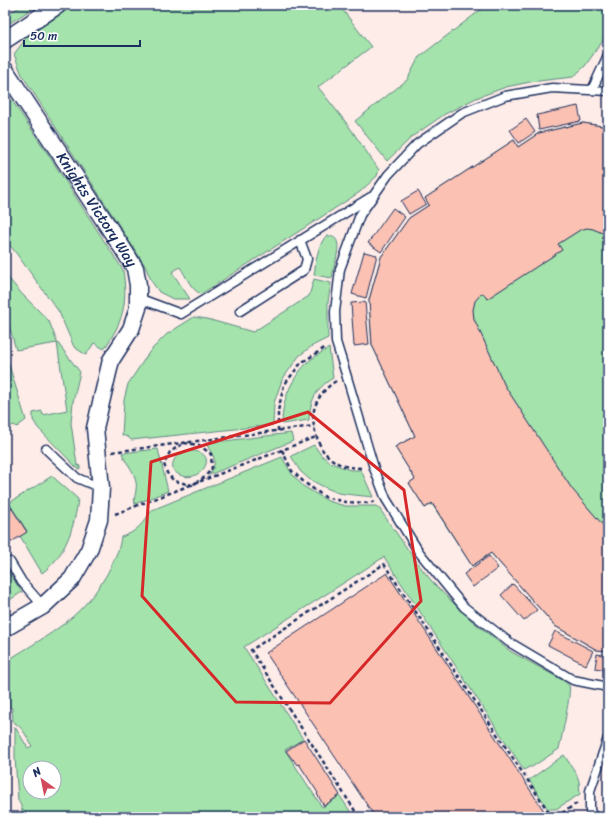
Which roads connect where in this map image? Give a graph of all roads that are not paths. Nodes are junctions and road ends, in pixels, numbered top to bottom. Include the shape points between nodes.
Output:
1 (58, 5) edge
2 (5, 40) edge
3 (608, 55) edge
4 (5, 70) edge
5 (592, 90) junction
6 (608, 91) edge
7 (375, 194) junction
8 (300, 240) junction
9 (138, 298) junction
10 (240, 311) dead end
11 (46, 449) dead end
12 (101, 488) junction
13 (10, 562) dead end
14 (43, 606) junction
15 (5, 628) edge
16 (608, 687) edge
17 (608, 738) edge
18 (594, 817) edge

1 - 2 street
3 - 5 lane
4 - 9 street, Knights Victory Way via 124,249 135,268
5 - 6 lane
5 - 7 lane via 552,88 505,96 462,113 417,144 388,175
7 - 8 lane
7 - 16 lane via 360,215 340,270 335,312 336,342 374,468 386,498 419,552 464,607 509,642 573,680
8 - 9 lane via 181,314
8 - 10 lane via 307,259 304,270
9 - 12 street, Knights Victory Way via 138,308 131,329 111,360 95,428
11 - 12 lane via 77,478
12 - 14 street, Knights Victory Way via 99,520 89,550 72,579
13 - 14 lane via 22,582
14 - 15 street, Knights Victory Way
17 - 18 lane via 590,791 590,811

